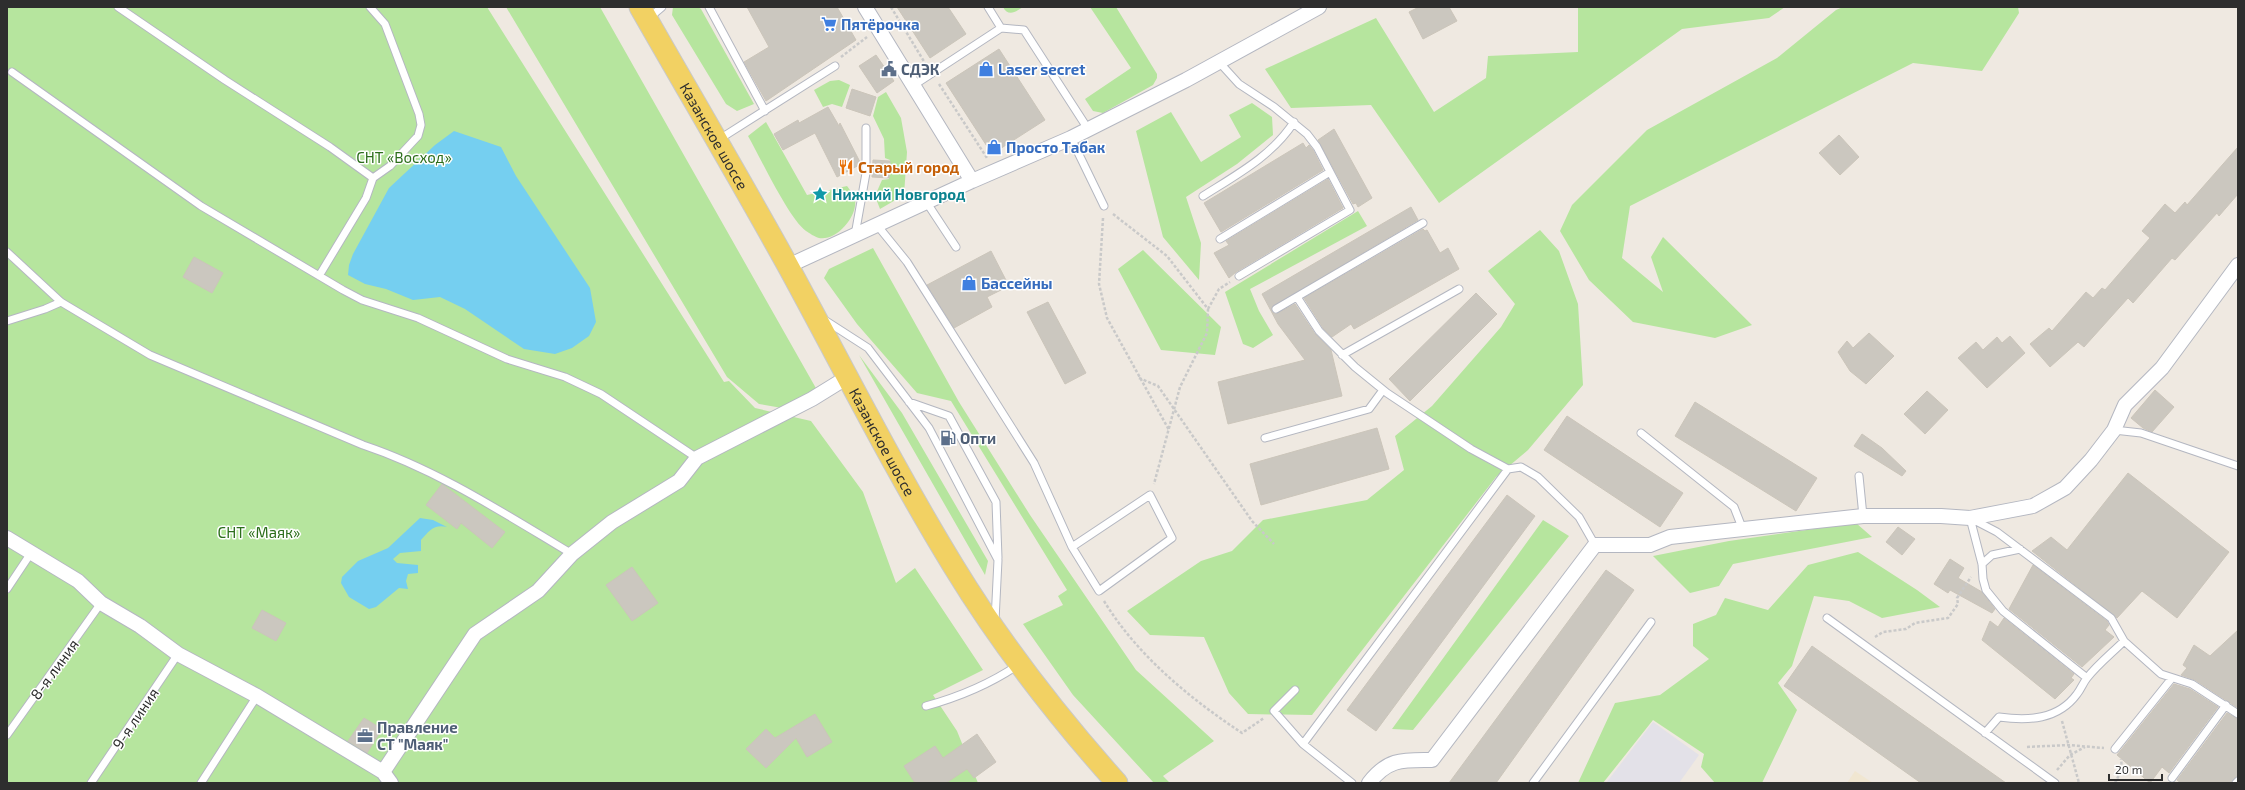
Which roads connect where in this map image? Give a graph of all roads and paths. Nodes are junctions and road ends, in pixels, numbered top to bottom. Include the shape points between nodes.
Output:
1 (118, 7) edge
2 (370, 7) edge
3 (709, 7) edge
4 (865, 7) edge
5 (891, 7) edge
6 (988, 7) edge
7 (1319, 7) edge
8 (650, 11) edge
9 (1001, 28) junction
10 (858, 45) dead end
11 (842, 55) dead end
12 (1218, 62) junction
13 (835, 66) dead end
14 (12, 72) dead end
15 (932, 74) junction
16 (914, 86) junction
17 (765, 111) junction
18 (1294, 122) junction
19 (866, 128) dead end
20 (1088, 129) junction
21 (1071, 138) junction
22 (716, 141) junction
23 (989, 161) dead end
24 (1330, 172) junction
25 (373, 178) junction
26 (972, 181) junction
27 (1203, 196) dead end
28 (927, 203) junction
29 (1104, 206) junction
30 (1423, 223) dead end
31 (878, 225) junction
32 (855, 236) junction
33 (1220, 240) dead end
34 (956, 247) dead end
35 (7, 252) edge
36 (2238, 265) edge
37 (788, 266) junction
38 (319, 276) junction
39 (1239, 276) joint
40 (1458, 289) dead end
41 (1297, 297) junction
42 (61, 302) junction
43 (1208, 309) junction
44 (1276, 309) dead end
45 (813, 314) junction
46 (7, 321) edge
47 (1342, 355) junction
48 (846, 378) junction
49 (1139, 378) junction
50 (1383, 390) junction
51 (909, 402) junction
52 (1175, 407) junction
53 (1169, 430) junction
54 (2114, 430) junction
55 (1641, 433) dead end
56 (1265, 438) dead end
57 (697, 458) junction
58 (2238, 466) edge
59 (1508, 469) junction
60 (1859, 476) dead end
61 (1150, 495) junction
62 (1863, 516) junction
63 (1970, 518) junction
64 (1743, 530) junction
65 (7, 538) edge
66 (1274, 544) dead end
67 (1595, 545) junction
68 (1072, 547) junction
69 (2020, 549) junction
70 (31, 552) junction
71 (572, 554) junction
72 (998, 560) junction
73 (1982, 564) junction
74 (7, 589) edge
75 (1099, 591) junction
76 (101, 604) junction
77 (1827, 618) dead end
78 (1651, 622) dead end
79 (995, 629) junction
80 (2124, 641) junction
81 (1862, 644) junction
82 (178, 654) junction
83 (1020, 664) junction
84 (2087, 678) junction
85 (2172, 678) junction
86 (1295, 690) dead end
87 (257, 696) junction
88 (2226, 705) junction
89 (926, 706) dead end
90 (1274, 711) junction
91 (2059, 711) junction
92 (2238, 714) edge
93 (1985, 733) junction
94 (7, 735) edge
95 (1303, 744) junction
96 (2068, 745) junction
97 (2085, 747) junction
98 (2115, 749) junction
99 (2014, 754) junction
100 (2070, 755) junction
101 (387, 778) edge
102 (2172, 778) dead end
103 (2052, 781) edge
104 (91, 783) edge
105 (201, 783) edge
106 (1117, 783) edge
107 (1352, 783) edge
108 (1369, 783) edge
109 (1533, 783) edge
110 (2079, 783) edge
111 (2115, 783) edge

1 - 25 lane
2 - 25 lane via 385,24 419,114 421,126 418,136 390,166
3 - 17 lane
4 - 16 street
5 - 15 path
6 - 9 lane
7 - 12 street
8 - 22 main road, Казанское шоссе
9 - 15 lane
9 - 20 lane via 1024,30
10 - 11 path
12 - 18 lane via 1239,84
12 - 20 street
13 - 17 lane
14 - 38 lane via 201,206
15 - 16 lane
15 - 23 path
16 - 26 street
17 - 22 lane
18 - 24 lane via 1317,147
18 - 27 lane via 1285,137 1261,159
19 - 32 lane via 866,173
20 - 21 street
21 - 26 street
21 - 29 lane
22 - 37 main road, Казанское шоссе
24 - 33 lane
24 - 39 lane via 1350,210
25 - 38 lane via 366,198
26 - 28 street
28 - 31 street
28 - 34 lane
29 - 43 path via 1167,256
29 - 49 path via 1099,284 1107,318
30 - 41 lane
31 - 32 street
31 - 68 lane via 907,262 1034,463
32 - 37 street
35 - 42 lane
36 - 54 street via 2162,368 2125,405
37 - 45 main road, Казанское шоссе
38 - 57 lane via 362,300 418,318 507,359 564,377 601,394
39 - 43 path via 1218,289
40 - 47 lane
41 - 44 lane
41 - 47 lane via 1319,331
42 - 46 lane
42 - 71 lane via 150,355 392,455 468,492
43 - 52 path via 1207,333 1180,387
45 - 48 main road, Казанское шоссе
45 - 51 lane via 868,348
47 - 50 lane
48 - 57 street via 812,399
48 - 79 main road, Казанское шоссе via 955,568
49 - 52 path via 1158,386
49 - 53 path
50 - 56 lane via 1369,409
50 - 59 lane via 1471,449
51 - 72 lane via 929,428
51 - 72 lane via 949,416 996,502
52 - 53 path
52 - 66 path via 1252,521
53 - 61 path
54 - 58 lane via 2141,434
54 - 63 street via 2065,488 2033,506
55 - 64 lane via 1734,507
57 - 71 street via 679,481 612,522
59 - 67 lane via 1521,467 1538,478 1579,517
59 - 95 lane
60 - 62 lane
61 - 68 lane
61 - 75 lane via 1172,538
62 - 63 street
62 - 64 street
63 - 69 lane via 1997,532
63 - 73 lane
64 - 67 street via 1670,537 1650,546
65 - 70 street
67 - 108 street via 1432,760 1399,760 1386,765
68 - 75 lane
69 - 73 lane via 1992,555
69 - 80 lane via 2111,618
70 - 74 lane
70 - 76 street via 78,580
71 - 101 street via 538,590 475,634
72 - 79 lane
73 - 81 path via 1957,598 1958,604 1948,618 1915,623 1906,629 1883,632
73 - 84 lane via 1986,590 2003,611
75 - 90 path via 1119,624 1152,661 1211,713 1242,732
76 - 82 street via 140,626
76 - 94 lane, 8-я линия
77 - 81 lane
78 - 109 lane
79 - 83 main road, Казанское шоссе
80 - 84 lane
80 - 85 lane via 2162,674
81 - 93 lane
82 - 87 street
82 - 104 lane, 9-я линия
83 - 89 lane via 993,682
83 - 106 main road, Казанское шоссе via 1050,705
84 - 91 lane via 2078,694
85 - 88 lane via 2192,684
85 - 98 lane
86 - 90 lane
87 - 101 street
87 - 105 lane
88 - 92 lane
88 - 102 lane
90 - 95 lane
91 - 93 lane via 2044,717 2022,720 1999,717
91 - 96 path
93 - 99 lane
95 - 107 lane
96 - 97 path
96 - 99 path via 2031,746
96 - 100 path
97 - 98 path
97 - 100 path
98 - 111 path via 2121,759 2122,769
99 - 103 lane
100 - 103 path
100 - 110 path

